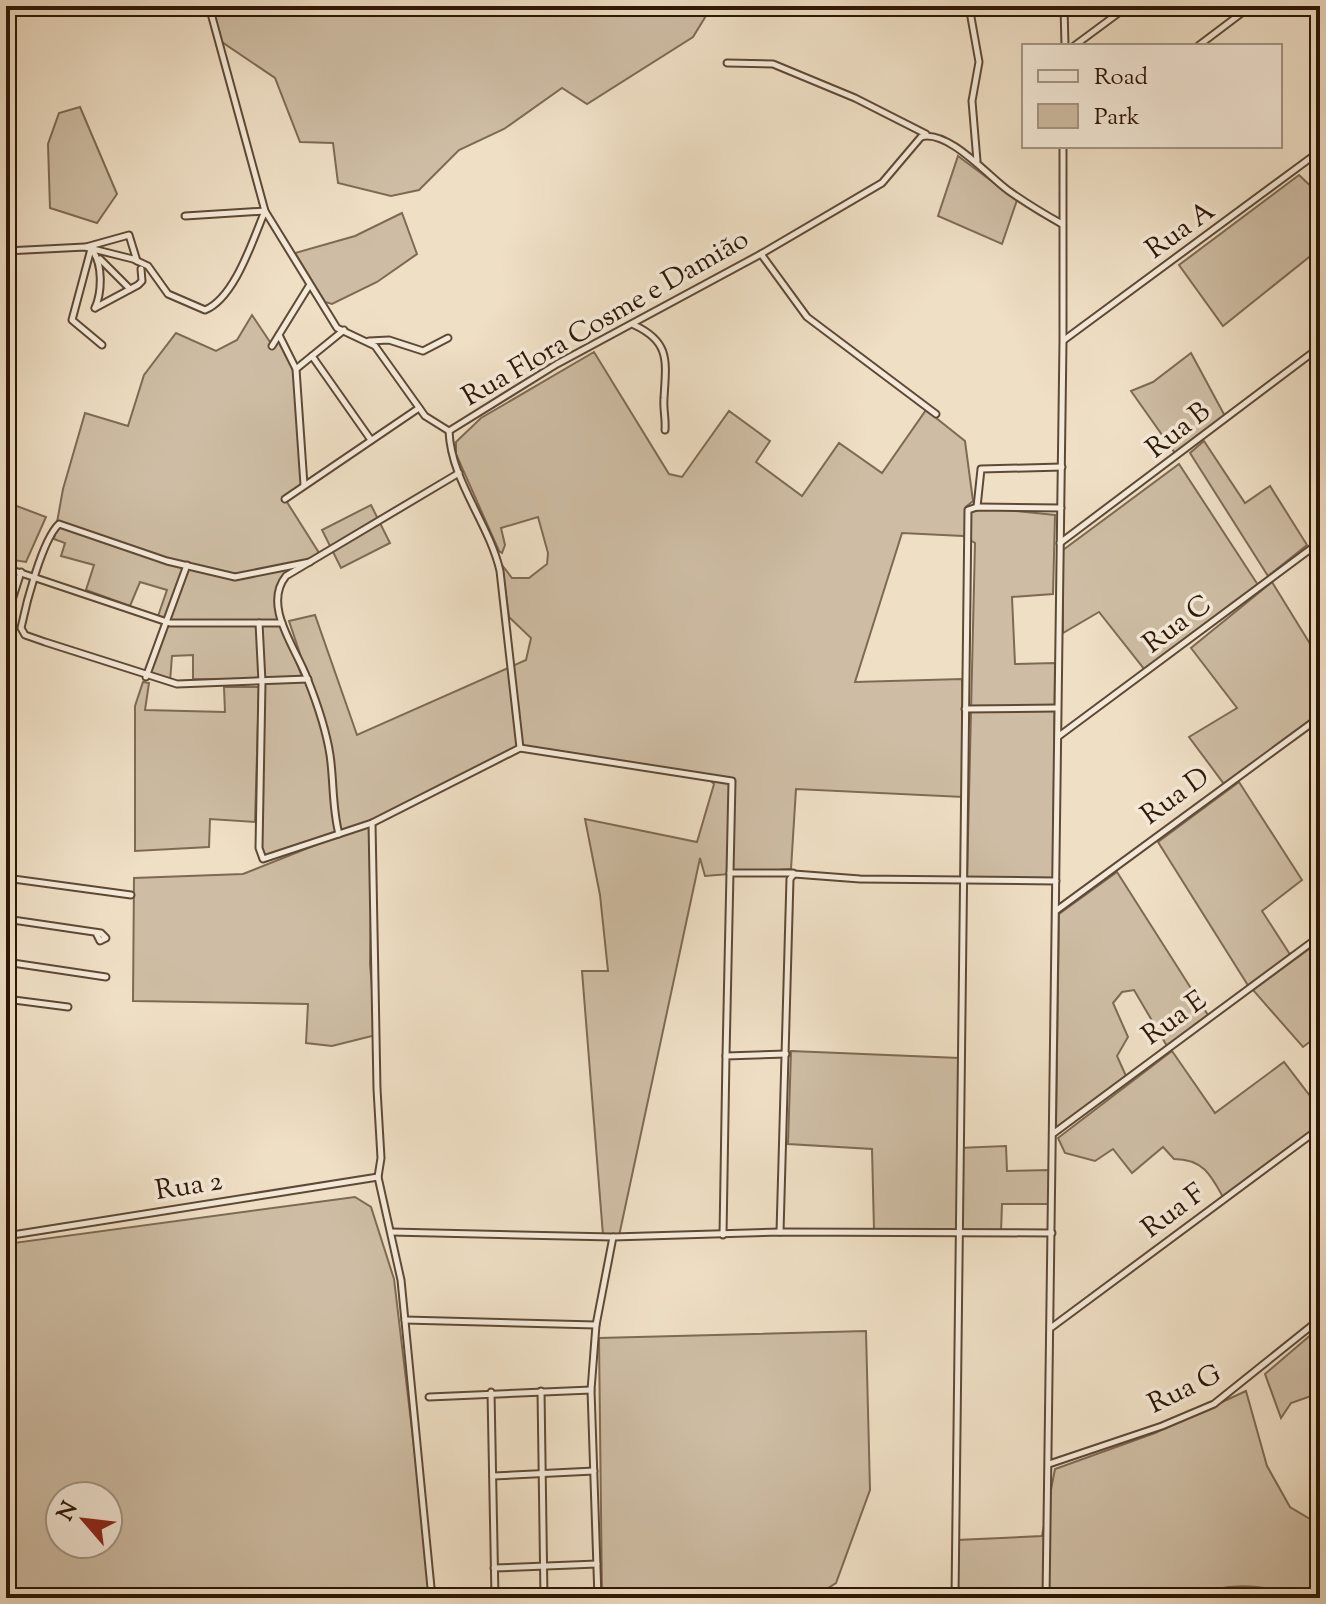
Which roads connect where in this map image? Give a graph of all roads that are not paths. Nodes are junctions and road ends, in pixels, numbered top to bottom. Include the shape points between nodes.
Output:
1 (209, 6) edge
2 (969, 6) edge
3 (1064, 6) edge
4 (1128, 6) edge
5 (1251, 6) edge
6 (1065, 44) edge
7 (1077, 44) edge
8 (1201, 44) edge
9 (727, 63) dead end
10 (927, 135) junction
11 (1063, 148) edge
12 (1320, 151) edge
13 (977, 161) junction
14 (265, 211) junction
15 (185, 216) dead end
16 (1062, 224) junction
17 (88, 248) junction
18 (6, 251) edge
19 (761, 254) junction
20 (99, 258) junction
21 (137, 261) junction
22 (141, 269) dead end
23 (309, 286) junction
24 (130, 289) junction
25 (633, 324) junction
26 (344, 330) junction
27 (279, 335) junction
28 (448, 338) dead end
29 (369, 341) junction
30 (1063, 341) junction
31 (102, 345) dead end
32 (272, 346) dead end
33 (1320, 347) edge
34 (312, 356) junction
35 (296, 369) junction
36 (419, 408) junction
37 (936, 414) dead end
38 (665, 430) dead end
39 (449, 431) junction
40 (371, 440) junction
41 (1062, 467) junction
42 (459, 473) junction
43 (304, 486) junction
44 (285, 499) dead end
45 (977, 507) junction
46 (1061, 508) junction
47 (1320, 542) edge
48 (1060, 543) junction
49 (310, 562) junction
50 (187, 565) junction
51 (6, 568) edge
52 (21, 572) junction
53 (36, 577) junction
54 (6, 619) edge
55 (166, 622) junction
56 (259, 623) junction
57 (282, 623) junction
58 (146, 677) junction
59 (308, 679) junction
60 (262, 682) junction
61 (1057, 708) junction
62 (965, 709) junction
63 (1320, 717) edge
64 (1058, 737) junction
65 (520, 748) junction
66 (372, 823) junction
67 (339, 834) junction
68 (730, 873) junction
69 (797, 873) junction
70 (6, 878) edge
71 (1056, 881) junction
72 (965, 882) junction
73 (131, 895) dead end
74 (1056, 911) junction
75 (6, 919) edge
76 (96, 933) dead end
77 (1320, 936) edge
78 (6, 962) edge
79 (106, 977) dead end
80 (6, 999) edge
81 (68, 1007) dead end
82 (786, 1054) junction
83 (726, 1056) junction
84 (1320, 1128) edge
85 (1053, 1133) junction
86 (378, 1177) junction
87 (391, 1232) junction
88 (780, 1232) junction
89 (1052, 1233) junction
90 (959, 1234) junction
91 (723, 1235) junction
92 (6, 1236) edge
93 (613, 1237) junction
94 (1320, 1319) edge
95 (405, 1320) junction
96 (596, 1325) junction
97 (1052, 1328) junction
98 (591, 1390) junction
99 (541, 1391) junction
100 (491, 1392) junction
101 (429, 1397) dead end
102 (1049, 1464) junction
103 (594, 1471) junction
104 (542, 1473) junction
105 (493, 1476) junction
106 (597, 1564) junction
107 (544, 1566) junction
108 (494, 1568) junction
109 (1320, 1589) edge
110 (432, 1598) edge
111 (495, 1598) edge
112 (544, 1598) edge
113 (598, 1598) edge
114 (955, 1598) edge
115 (1046, 1598) edge
116 (1309, 1598) edge

1 - 14 street, Rua Flora Cosme e Damião
2 - 13 street via 979,62 972,101
3 - 6 street
4 - 7 street
5 - 8 street
9 - 10 street via 773,64
10 - 13 street
10 - 19 street, Rua Flora Cosme e Damião via 882,183
11 - 16 street
12 - 30 street, Rua A
13 - 16 street via 999,184
14 - 15 street
14 - 21 street via 237,275 209,309 198,310 168,294 148,266
14 - 23 street, Rua Flora Cosme e Damião
16 - 30 street
17 - 18 street
17 - 20 street
17 - 21 street
17 - 21 street via 129,235
17 - 31 street via 72,320
19 - 25 street, Rua Flora Cosme e Damião
19 - 37 street via 807,317
20 - 24 street
20 - 24 street via 100,297 95,308
22 - 24 street via 142,281
23 - 26 street, Rua Flora Cosme e Damião via 337,328
23 - 27 street
25 - 38 street via 654,335 662,349
25 - 39 street, Rua Flora Cosme e Damião via 501,396
26 - 29 street, Rua Flora Cosme e Damião
26 - 34 street
27 - 32 street
27 - 35 street
28 - 29 street via 423,351 389,340
29 - 36 street, Rua Flora Cosme e Damião
30 - 41 street
33 - 48 street, Rua B
34 - 35 street
34 - 40 street
35 - 43 street
36 - 39 street, Rua Flora Cosme e Damião
36 - 40 street
39 - 42 street
40 - 43 street
41 - 45 street via 981,469
41 - 46 street
42 - 49 street
42 - 65 street via 500,571
43 - 44 street
45 - 46 street
45 - 62 street via 968,510
46 - 48 street
47 - 64 street, Rua C
48 - 61 street
49 - 50 street via 235,577
49 - 57 street via 279,586 276,603
50 - 53 street via 59,524
50 - 55 street
51 - 52 street
52 - 53 street
52 - 54 street
53 - 55 street
53 - 58 street via 23,632
55 - 56 street
55 - 58 street
56 - 57 street
56 - 60 street
57 - 59 street
58 - 60 street via 177,684
59 - 60 street
59 - 67 street via 328,741
60 - 67 street via 259,855 266,860
61 - 62 street
61 - 64 street
62 - 72 street
63 - 74 street, Rua D
64 - 71 street
65 - 66 street
65 - 68 street via 732,781
66 - 67 street
66 - 86 street
68 - 69 street
68 - 83 street
69 - 72 street
69 - 82 street via 790,879
70 - 73 street
71 - 72 street
71 - 74 street
72 - 90 street
74 - 85 street
75 - 76 street
77 - 85 street, Rua E
78 - 79 street
80 - 81 street
82 - 83 street
82 - 88 street
83 - 91 street
84 - 97 street, Rua F
85 - 89 street
86 - 87 street
86 - 92 street, Rua 2
87 - 93 street
87 - 95 street
88 - 90 street
88 - 91 street
89 - 90 street
89 - 97 street
90 - 114 street
91 - 93 street
93 - 96 street
94 - 102 street, Rua G via 1214,1404
95 - 96 street
95 - 110 street
96 - 98 street
97 - 102 street
98 - 99 street
98 - 103 street
99 - 100 street
99 - 104 street
100 - 101 street
100 - 105 street
102 - 115 street
103 - 104 street
103 - 106 street
104 - 105 street
104 - 107 street
105 - 108 street
106 - 107 street
106 - 113 street
107 - 108 street
107 - 112 street
108 - 111 street
109 - 116 street

